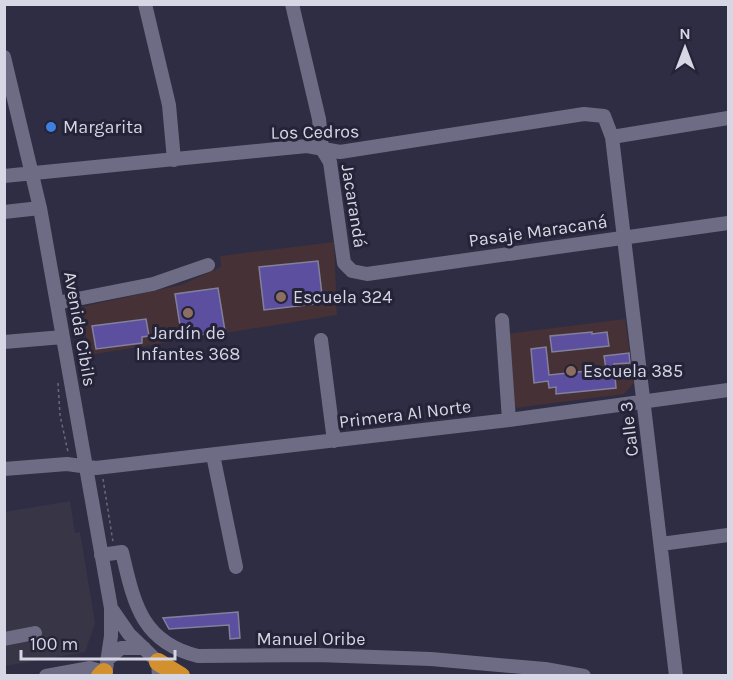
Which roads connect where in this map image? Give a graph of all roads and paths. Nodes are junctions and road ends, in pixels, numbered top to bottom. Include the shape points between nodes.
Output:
1 (145, 4) edge
2 (292, 4) edge
3 (4, 57) edge
4 (597, 114) joint
5 (729, 118) edge
6 (612, 137) junction
7 (322, 149) junction
8 (174, 160) junction
9 (33, 174) junction
10 (4, 177) edge
11 (40, 208) junction
12 (4, 212) edge
13 (729, 224) edge
14 (624, 238) junction
15 (208, 266) dead end
16 (352, 271) joint
17 (57, 303) junction
18 (502, 320) dead end
19 (63, 337) junction
20 (321, 340) dead end
21 (4, 342) edge
22 (729, 390) edge
23 (645, 402) junction
24 (509, 420) junction
25 (334, 441) junction
26 (213, 455) junction
27 (86, 466) junction
28 (4, 470) edge
29 (729, 535) edge
30 (660, 544) junction
31 (101, 555) junction
32 (236, 567) dead end
33 (111, 608) junction
34 (35, 633) dead end
35 (4, 639) edge
36 (144, 648) junction
37 (158, 669) edge
38 (104, 671) edge
39 (46, 675) edge
40 (181, 675) edge
41 (584, 675) edge
42 (676, 675) edge

1 - 8 street via 169,105
2 - 7 street, Jacarandá via 319,119
3 - 9 street, Avenida Cibils
4 - 6 street, Calle 3 via 604,116
4 - 7 street, Los Cedros via 340,152
5 - 6 street
6 - 14 street, Calle 3
7 - 8 street, Los Cedros via 307,146
7 - 16 street, Jacarandá via 330,162 344,263
8 - 9 street, Los Cedros
9 - 10 street, Los Cedros
9 - 11 street, Avenida Cibils
11 - 12 street
11 - 17 street, Avenida Cibils
13 - 14 street, Pasaje Maracaná
14 - 16 street, Pasaje Maracaná via 366,274
14 - 23 street, Calle 3
15 - 17 street via 153,284
17 - 19 street, Avenida Cibils
18 - 24 street
19 - 21 street
19 - 27 street, Avenida Cibils
20 - 25 street
22 - 23 street, Primera Al Norte
23 - 24 street, Primera Al Norte
23 - 30 street, Calle 3
24 - 25 street, Primera Al Norte
25 - 26 street, Primera Al Norte
26 - 27 street, Primera Al Norte
26 - 32 street
27 - 28 street, Primera Al Norte
27 - 31 street, Avenida Cibils
29 - 30 street
30 - 42 street, Calle 3
31 - 33 street, Avenida Cibils
31 - 41 street, Manuel Oribe via 122,552 137,609 145,623 164,642 187,653 217,657 431,659
33 - 36 street, Avenida Cibils
33 - 38 street, Avenida Cibils via 111,636
34 - 35 street
36 - 37 street, Avenida Cibils
36 - 38 street via 121,648
37 - 40 highway
38 - 39 street via 90,668

